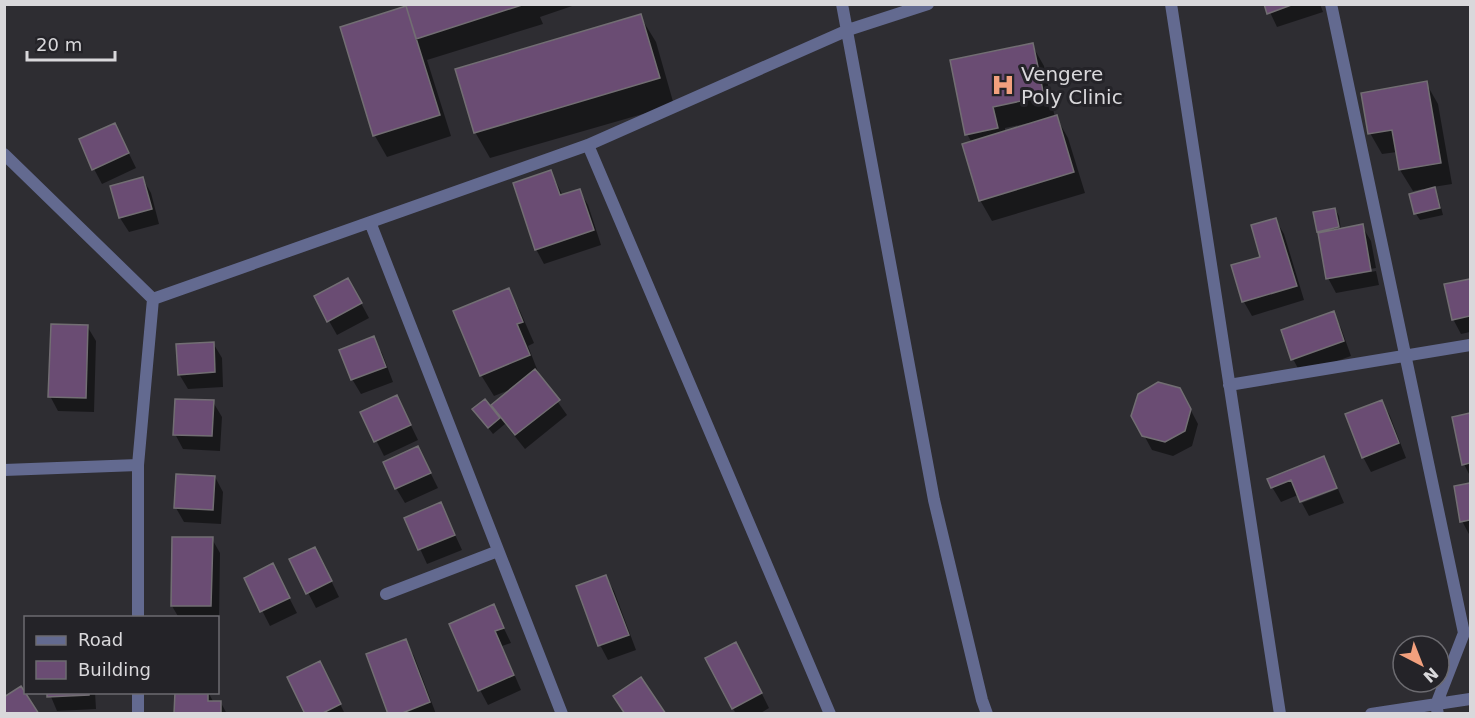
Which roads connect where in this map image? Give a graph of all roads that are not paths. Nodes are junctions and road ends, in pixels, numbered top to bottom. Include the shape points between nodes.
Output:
1 (842, 4) edge
2 (928, 4) edge
3 (1171, 4) edge
4 (1331, 4) edge
5 (848, 30) junction
6 (588, 145) junction
7 (4, 154) edge
8 (370, 222) junction
9 (153, 299) junction
10 (1470, 345) edge
11 (1406, 356) junction
12 (1229, 385) junction
13 (138, 465) junction
14 (4, 470) edge
15 (498, 551) junction
16 (386, 594) dead end
17 (138, 616) edge
18 (138, 694) edge
19 (1470, 699) edge
20 (1437, 709) edge
21 (138, 714) edge
22 (562, 714) edge
23 (830, 714) edge
24 (987, 714) edge
25 (1280, 714) edge
26 (1371, 714) edge

1 - 5 street
2 - 5 street
3 - 12 street
4 - 11 street
5 - 6 street
5 - 24 street via 934,500
6 - 8 street
6 - 23 street
7 - 9 street
8 - 9 street
8 - 15 street
9 - 13 street
10 - 11 street
11 - 12 street
11 - 20 street via 1464,633
12 - 25 street
13 - 14 street
13 - 17 street
15 - 16 street
15 - 22 street
18 - 21 street
19 - 20 street
20 - 26 street

